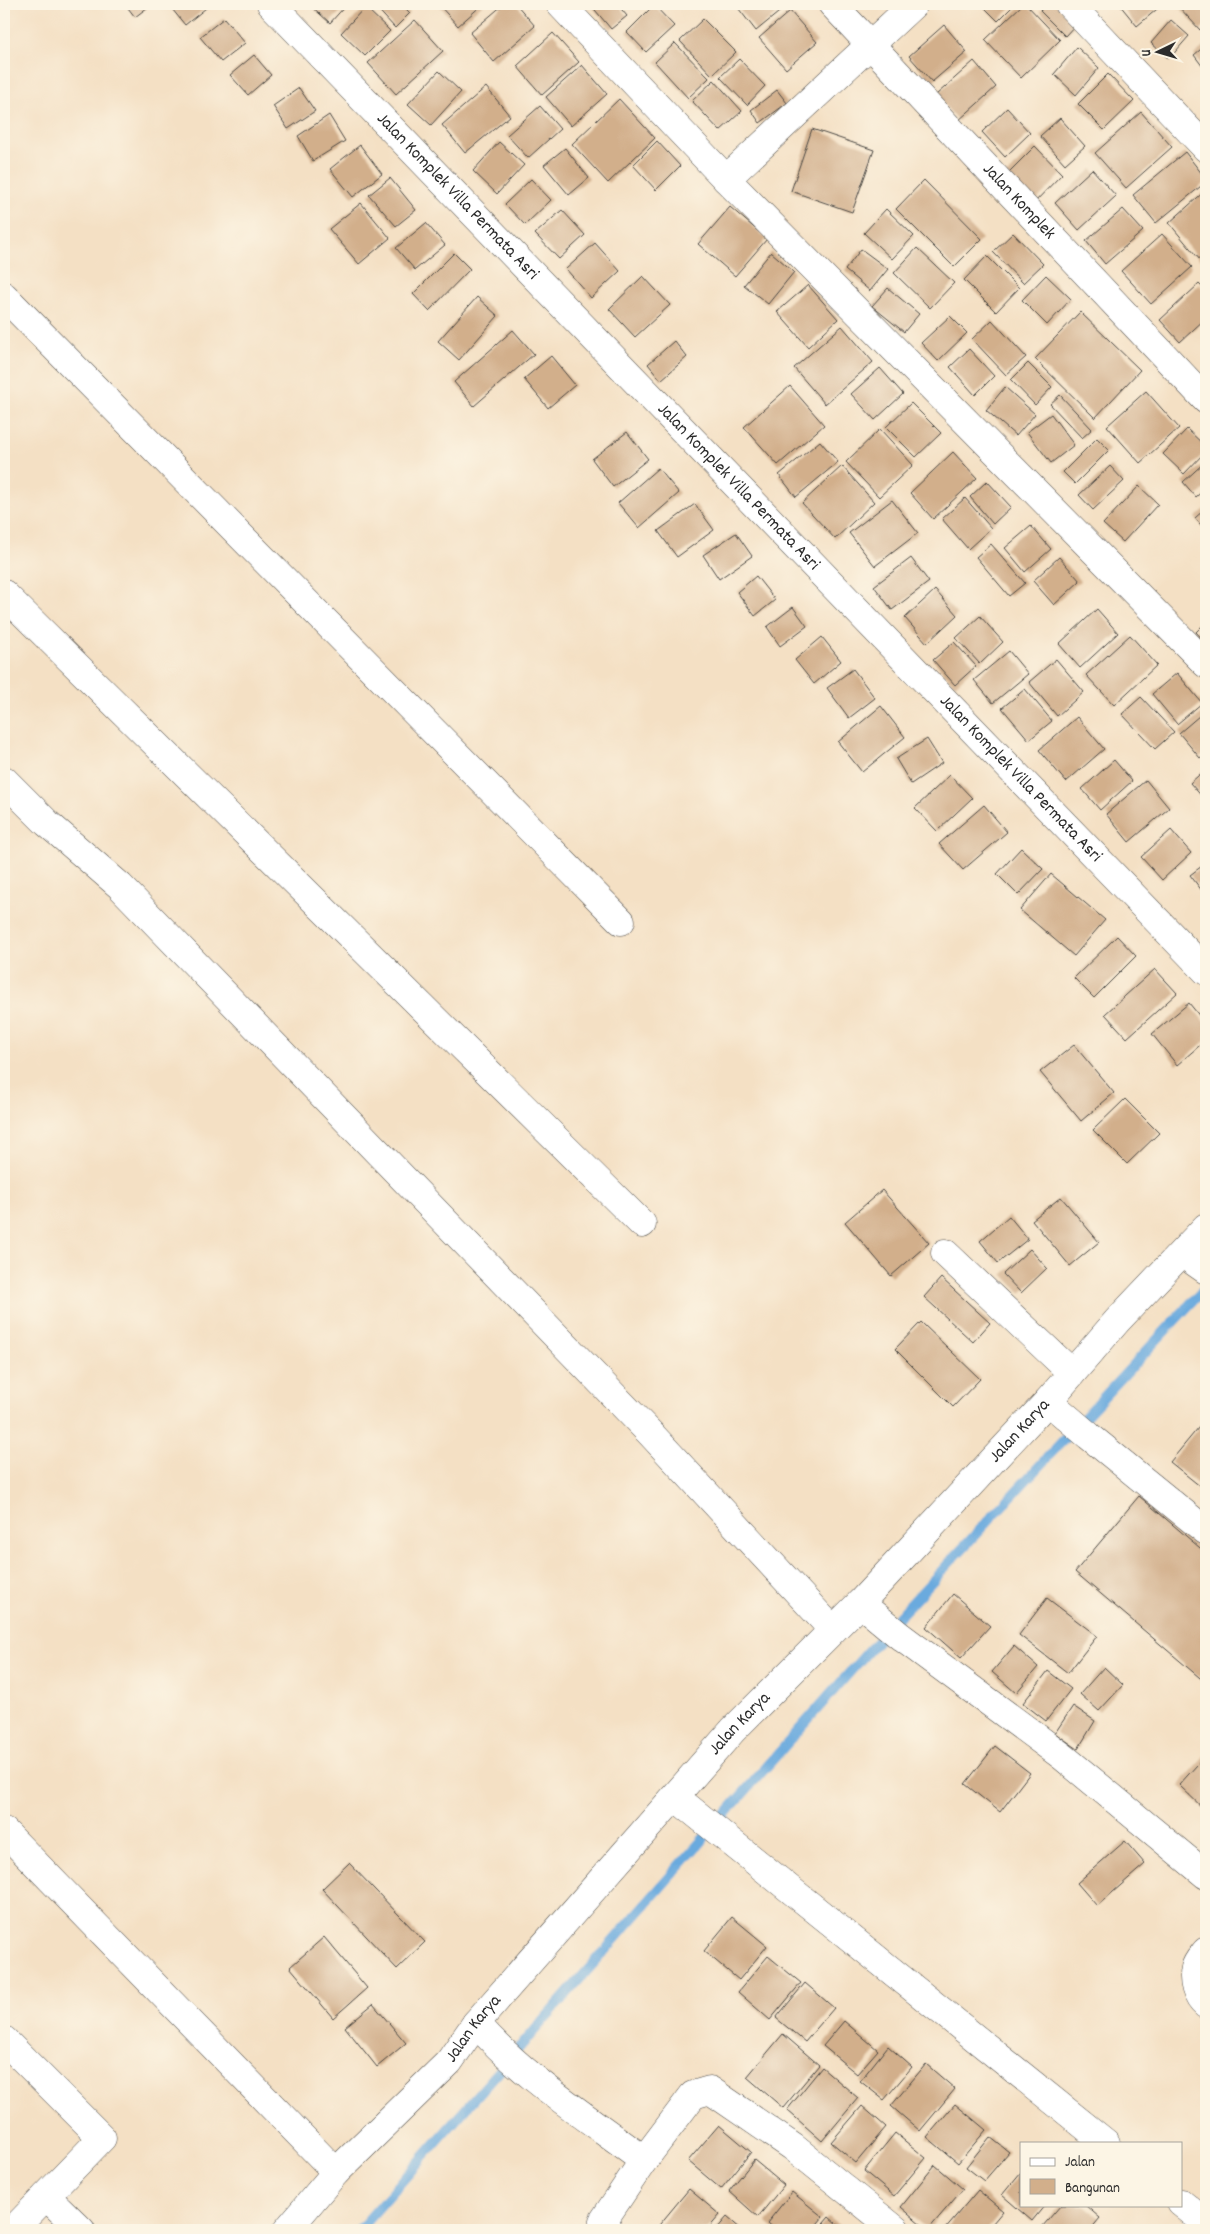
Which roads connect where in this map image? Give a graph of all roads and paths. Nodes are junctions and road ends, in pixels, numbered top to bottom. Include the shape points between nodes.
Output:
1 (271, 4) edge
2 (560, 4) edge
3 (832, 4) edge
4 (914, 4) edge
5 (1069, 4) edge
6 (872, 44) junction
7 (1206, 148) edge
8 (726, 179) junction
9 (4, 296) edge
10 (1206, 400) edge
11 (4, 594) edge
12 (1206, 664) edge
13 (4, 780) edge
14 (621, 921) dead end
15 (1206, 971) edge
16 (642, 1224) dead end
17 (1206, 1228) edge
18 (945, 1253) dead end
19 (1197, 1263) edge
20 (1072, 1373) junction
21 (1054, 1406) junction
22 (1206, 1530) edge
23 (866, 1608) junction
24 (833, 1630) junction
25 (675, 1797) junction
26 (4, 1831) edge
27 (1206, 1874) edge
28 (1206, 1951) edge
29 (1206, 2005) edge
30 (484, 2033) junction
31 (4, 2040) edge
32 (1105, 2142) edge
33 (644, 2160) junction
34 (336, 2172) junction
35 (46, 2196) junction
36 (1182, 2204) edge
37 (1206, 2223) edge
38 (13, 2230) edge
39 (80, 2230) edge
40 (287, 2230) edge
41 (608, 2230) edge
42 (896, 2230) edge

1 - 15 street, Jalan Komplek Villa Permata Asri
2 - 8 street
3 - 6 street, Jalan Komplek
4 - 6 street
5 - 7 street
6 - 8 street
6 - 10 street, Jalan Komplek
8 - 12 street
9 - 14 street
11 - 16 street
13 - 24 street via 47,823 120,886 650,1433
17 - 19 street, Jalan Karya
18 - 20 street
19 - 20 street, Jalan Karya via 1116,1321
20 - 21 street, Jalan Karya
21 - 22 street
21 - 23 street, Jalan Karya
23 - 24 street, Jalan Karya
23 - 27 street via 1062,1756
24 - 25 street, Jalan Karya via 733,1730
25 - 30 street, Jalan Karya
25 - 32 street
26 - 34 street
28 - 29 street via 1195,1966 1196,1989
30 - 33 street via 544,2085
30 - 34 street, Jalan Karya via 449,2062
31 - 35 street via 102,2138
33 - 41 street via 603,2221
33 - 42 street via 693,2094 710,2090 793,2147
34 - 40 street, Jalan Karya
35 - 38 street
35 - 39 street
36 - 37 street

